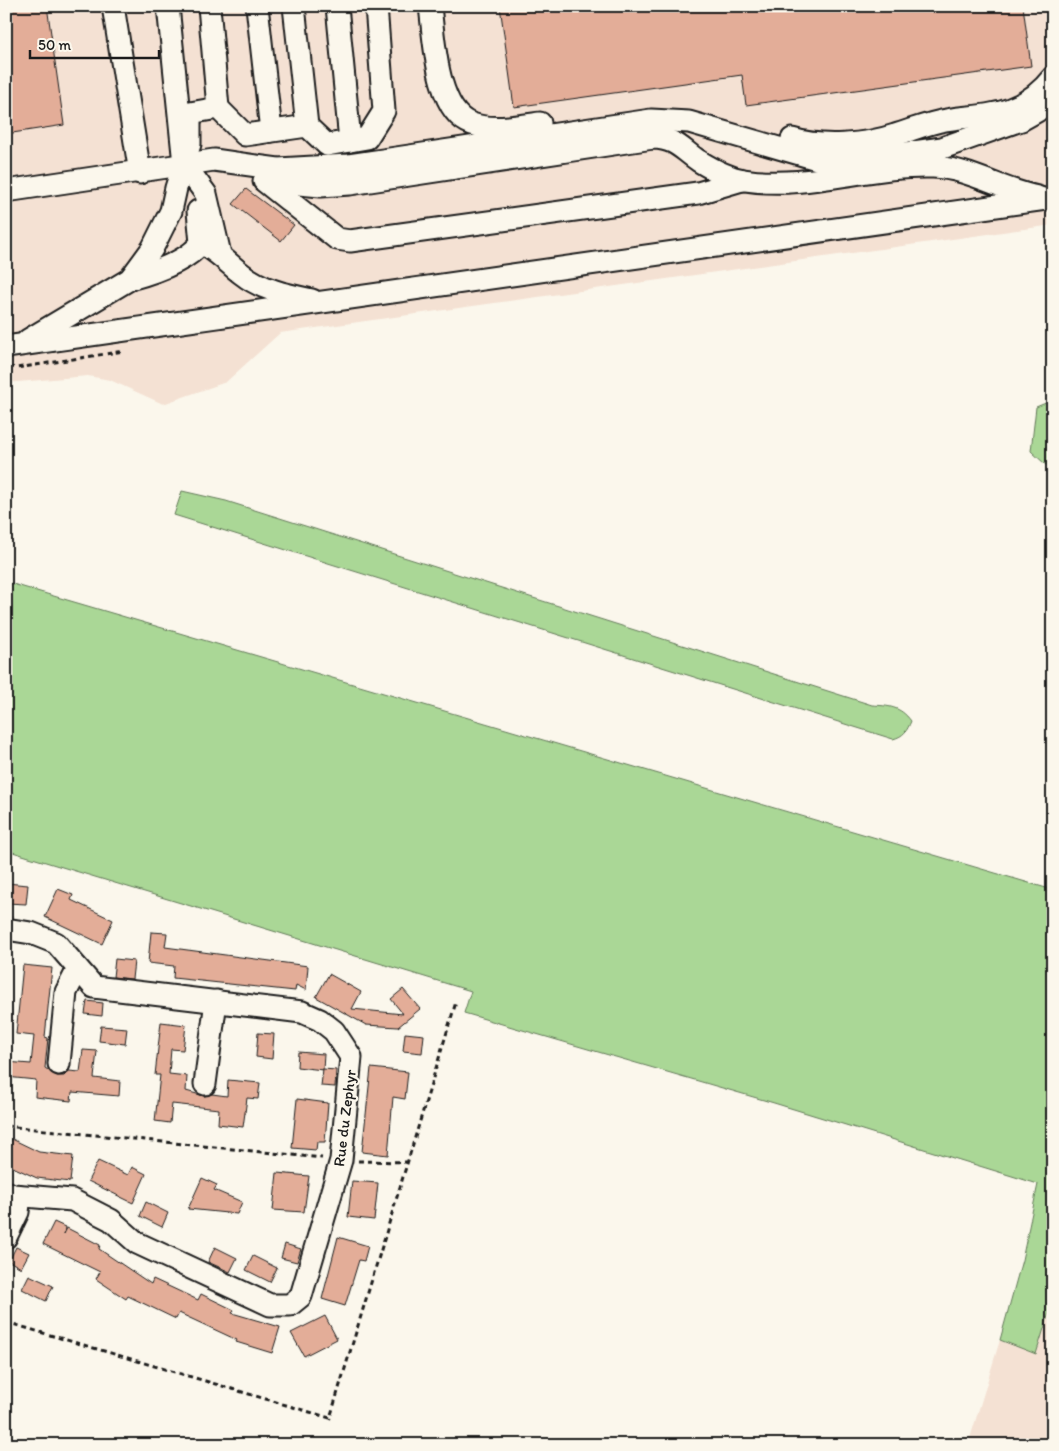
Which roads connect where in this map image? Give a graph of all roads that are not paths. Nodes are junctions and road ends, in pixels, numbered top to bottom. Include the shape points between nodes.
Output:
1 (113, 6) edge
2 (168, 6) edge
3 (209, 6) edge
4 (257, 6) edge
5 (294, 6) edge
6 (337, 6) edge
7 (376, 6) edge
8 (430, 6) edge
9 (1053, 77) edge
10 (1053, 97) edge
11 (218, 108) junction
12 (307, 126) junction
13 (270, 131) junction
14 (350, 140) junction
15 (184, 164) junction
16 (140, 173) junction
17 (742, 180) junction
18 (264, 181) junction
19 (199, 184) junction
20 (6, 191) edge
21 (1051, 198) edge
22 (201, 244) junction
23 (220, 254) junction
24 (130, 279) junction
25 (325, 302) junction
26 (13, 346) edge
27 (6, 929) edge
28 (78, 969) junction
29 (216, 1002) junction
30 (59, 1064) dead end
31 (205, 1084) dead end
32 (13, 1194) edge
33 (6, 1236) edge

1 - 16 street
2 - 15 street
3 - 11 street
4 - 13 street
5 - 12 street
6 - 14 street
7 - 14 street via 384,112 367,138
8 - 9 street via 441,83 461,119 483,126 520,126 667,106 702,111 802,142 838,145 1011,109 1030,99
10 - 15 street via 1021,120 942,148 842,162 827,162 671,119 308,169 278,169 214,160
11 - 13 street via 245,135
11 - 15 street via 190,112 190,144
12 - 13 street
12 - 14 street via 327,145
15 - 16 street
15 - 18 street via 213,173
15 - 19 street
15 - 24 street via 171,212 152,249
16 - 20 street
17 - 18 street via 713,169 676,142 653,138 350,184 321,186
17 - 18 street via 698,193 350,241 337,239
17 - 21 street via 772,183 810,181 935,167 964,173 1026,195
19 - 22 street via 196,197
19 - 23 street via 206,194
21 - 25 street
22 - 23 street
22 - 24 street via 158,271
23 - 25 street via 242,275 267,288
24 - 26 street
25 - 26 street
27 - 28 street, Rue du Zephyr via 31,933 56,943
28 - 29 street, Rue du Zephyr via 94,987
28 - 30 street via 66,992
29 - 31 street
29 - 32 street, Rue du Zephyr via 302,1012 334,1031 350,1057 341,1160 301,1296 290,1304 270,1305 137,1243 111,1220 72,1200
32 - 33 street via 18,1212

